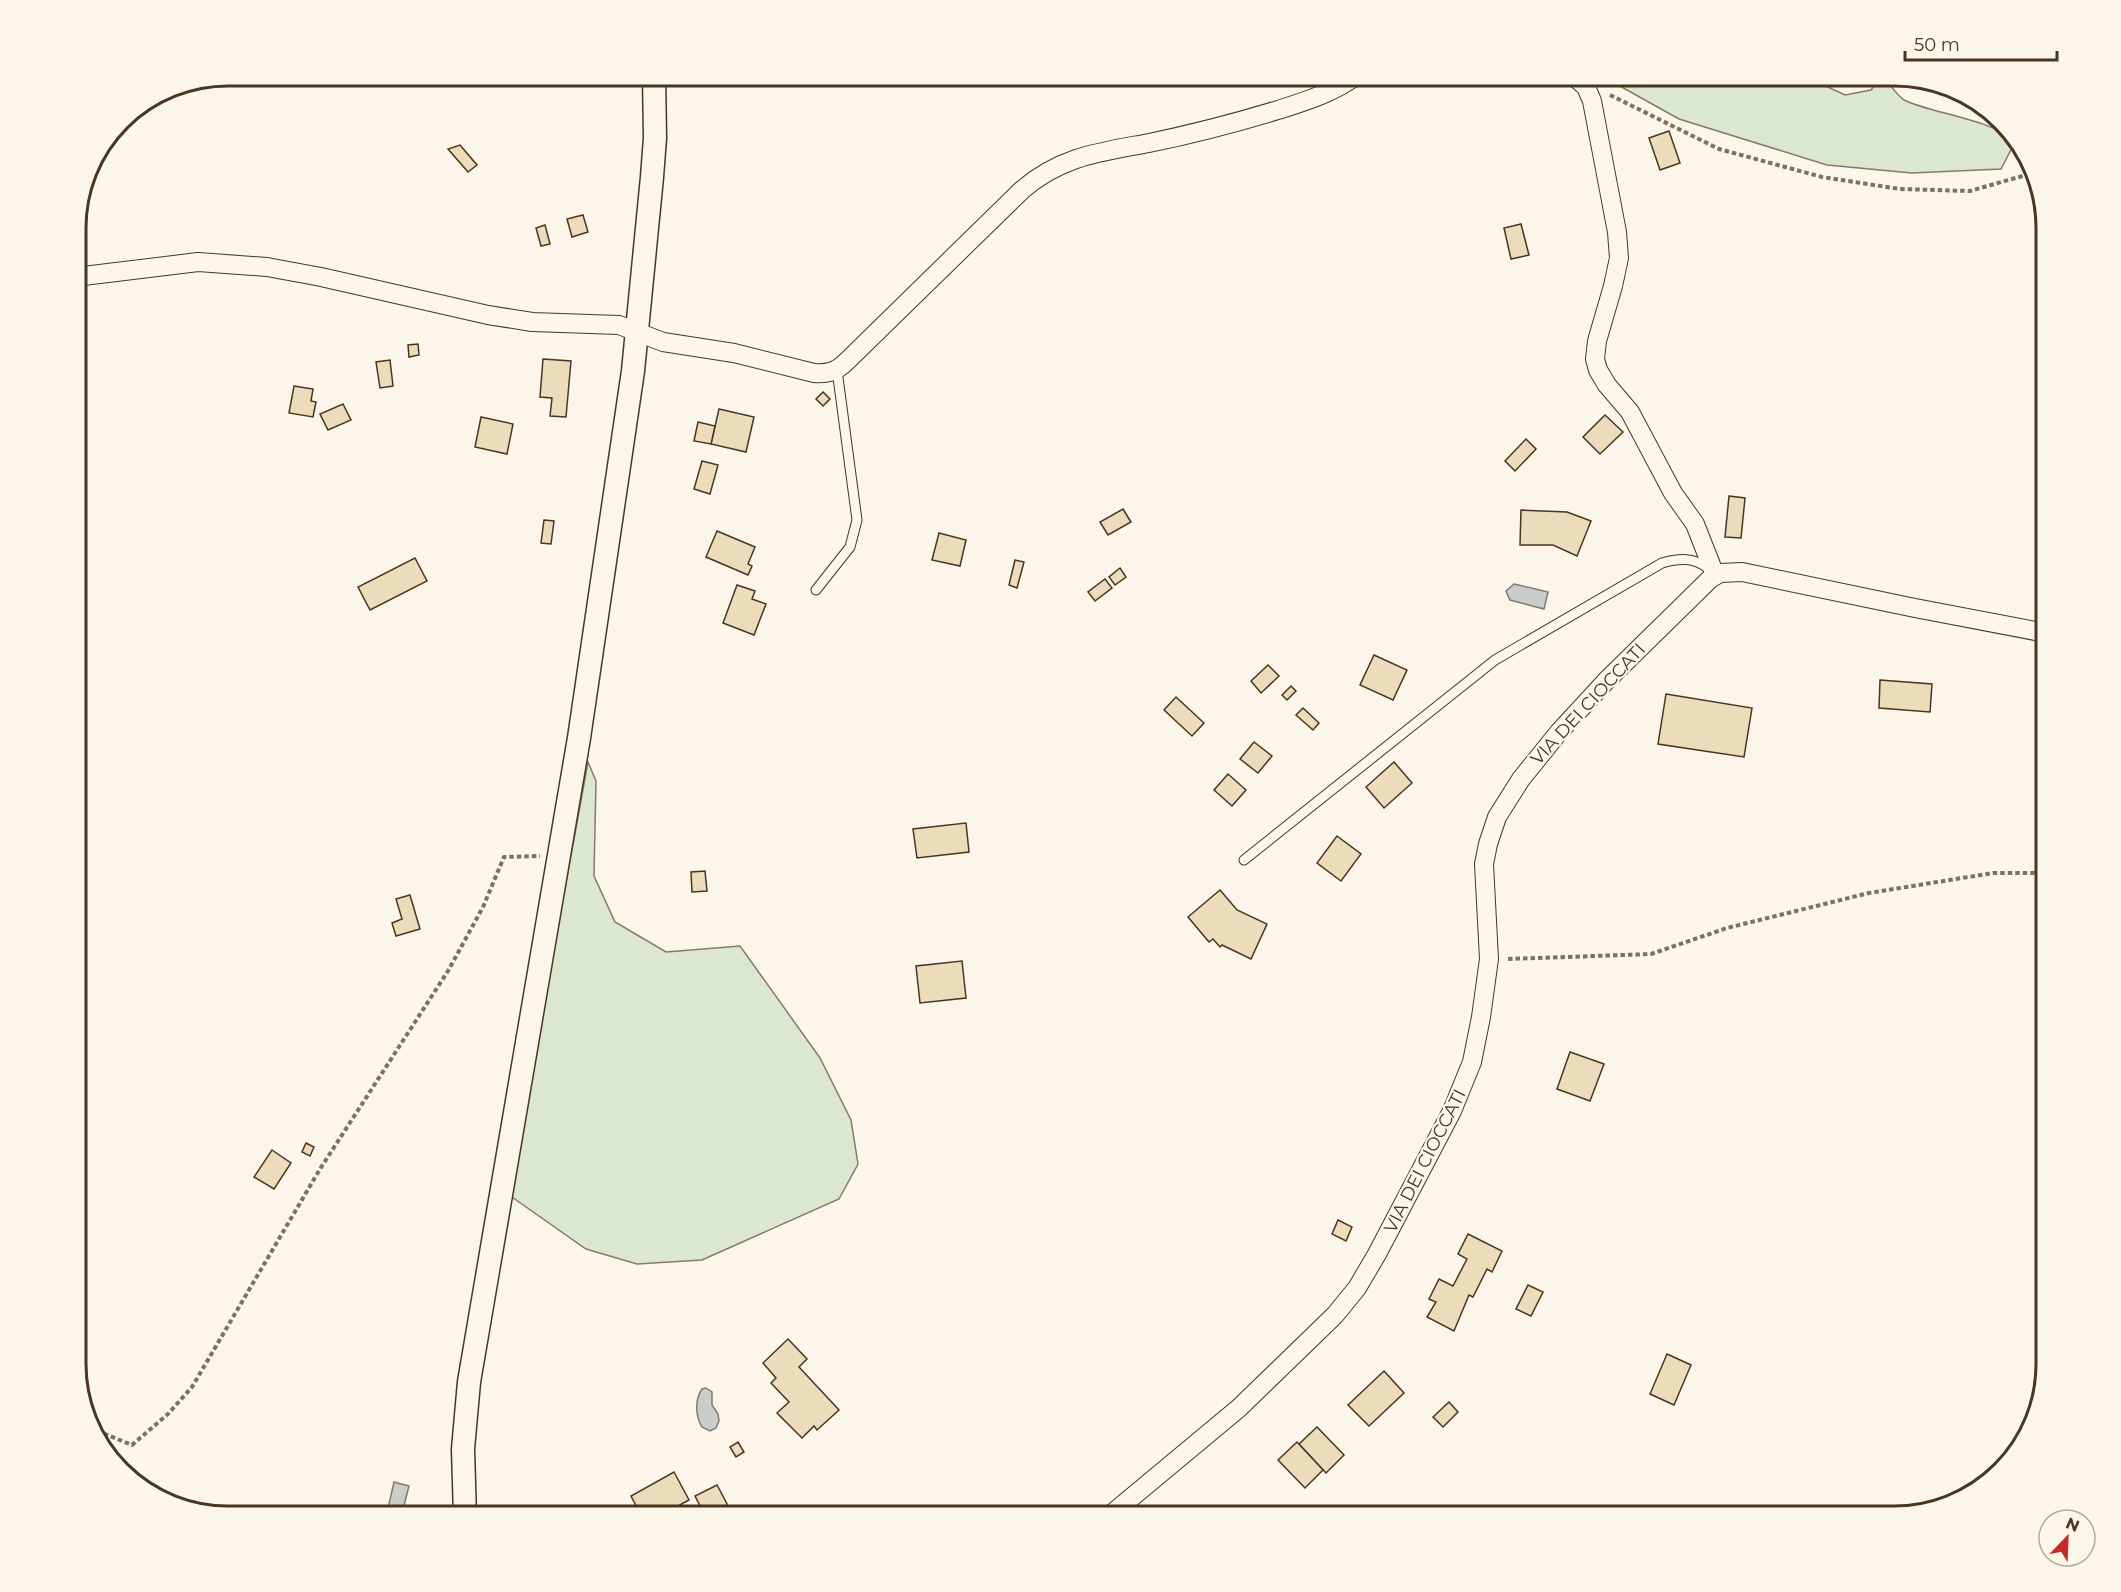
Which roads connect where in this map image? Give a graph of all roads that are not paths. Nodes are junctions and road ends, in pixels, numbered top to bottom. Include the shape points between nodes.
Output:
1 (654, 86) edge
2 (1340, 86) edge
3 (1585, 86) edge
4 (86, 276) edge
5 (638, 331) junction
6 (837, 370) junction
7 (1715, 575) junction
8 (816, 590) dead end
9 (2036, 631) edge
10 (1244, 860) dead end
11 (465, 1506) edge
12 (1121, 1506) edge

1 - 5 street via 654,158
2 - 6 street via 1270,112 1086,155 1047,171 1022,190
3 - 7 street via 1592,101 1619,250 1616,278 1595,359 1607,385 1630,412 1673,493 1695,524
4 - 5 street via 175,264 240,264 313,275 488,315 540,322 620,325
5 - 6 street via 663,342 734,353 807,372
5 - 11 street via 581,726 469,1382 463,1449
6 - 8 lane via 857,519 850,547
7 - 9 street via 1751,573
7 - 10 lane via 1691,560 1662,563 1495,660
7 - 12 street, VIA DEI CIOCCATI via 1575,714 1503,806 1484,864 1489,959 1472,1062 1459,1096 1357,1288 1335,1315 1239,1408

